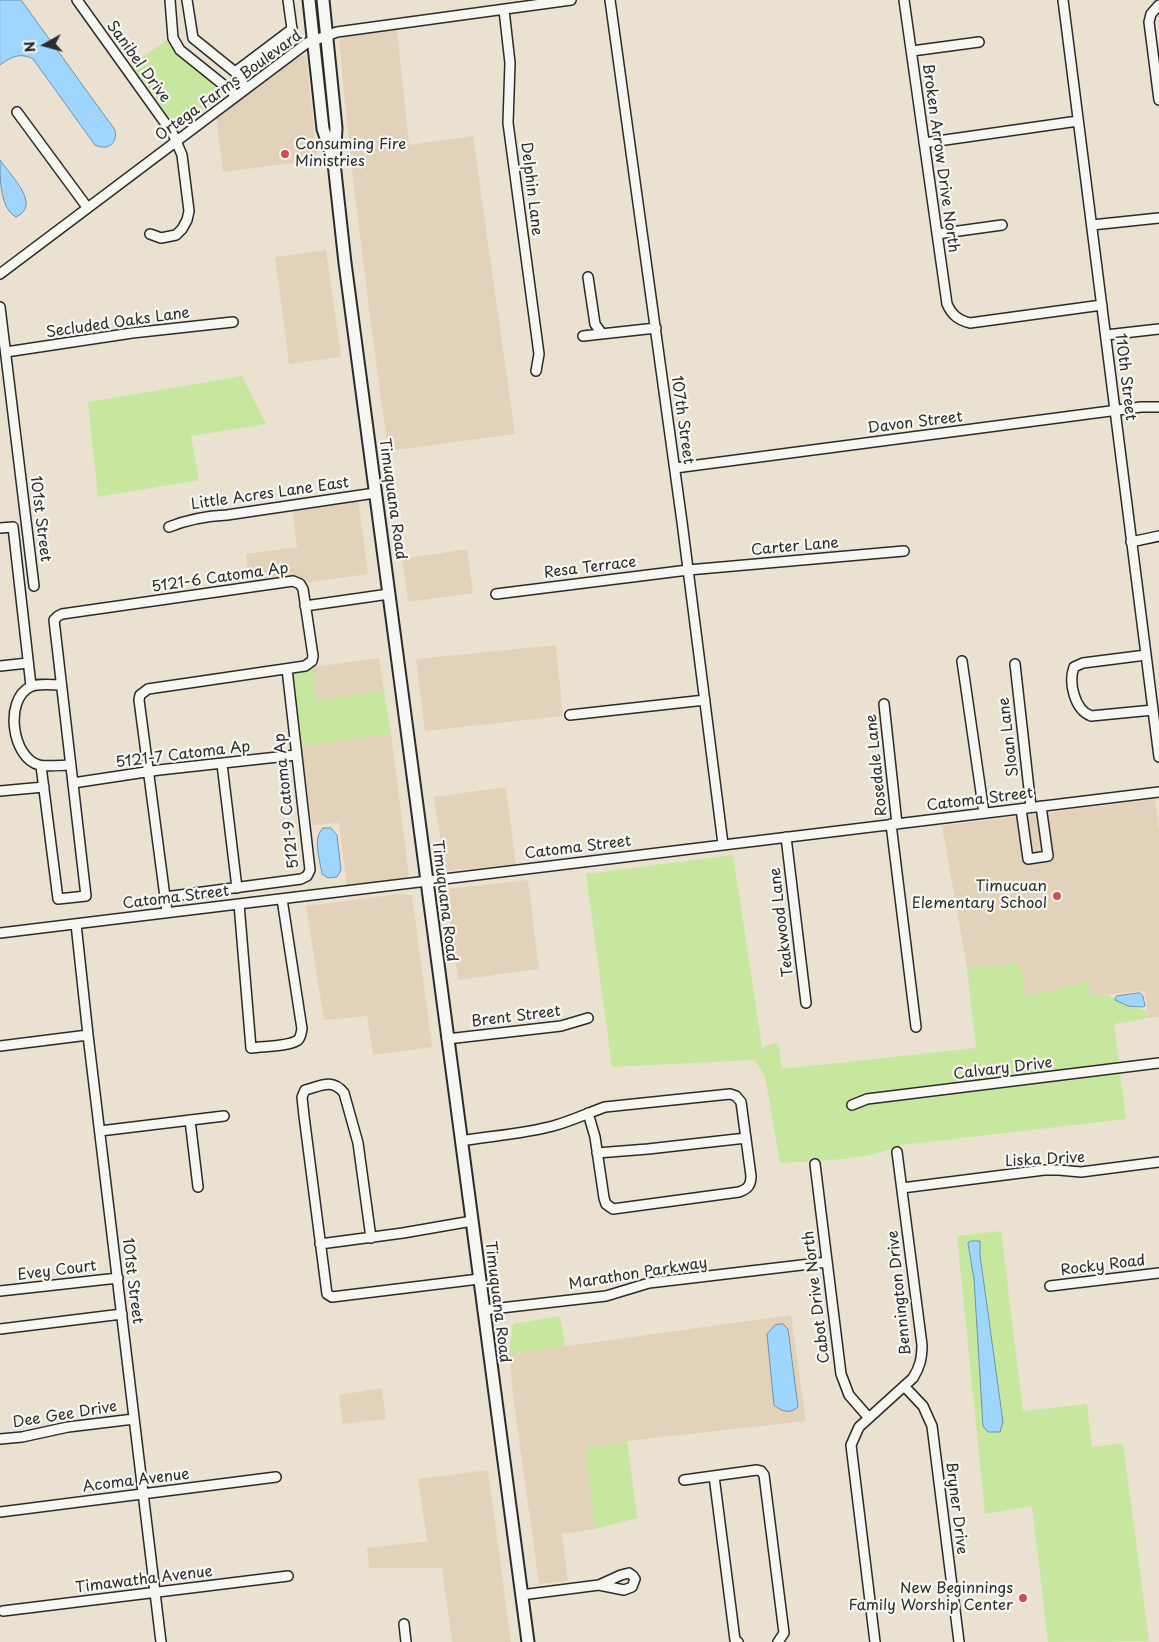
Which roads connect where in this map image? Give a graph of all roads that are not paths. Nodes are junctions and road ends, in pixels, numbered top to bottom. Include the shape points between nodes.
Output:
1 (77, 0) edge
2 (170, 0) edge
3 (188, 0) edge
4 (288, 0) edge
5 (308, 0) edge
6 (323, 0) edge
7 (571, 0) edge
8 (610, 0) edge
9 (904, 0) edge
10 (1063, 0) edge
11 (1159, 5) edge
12 (504, 10) junction
13 (328, 36) junction
14 (314, 41) junction
15 (979, 42) dead end
16 (912, 51) junction
17 (235, 72) junction
18 (246, 88) junction
19 (236, 95) junction
20 (1159, 100) edge
21 (18, 112) dead end
22 (1078, 121) junction
23 (177, 140) junction
24 (924, 142) junction
25 (334, 163) junction
26 (87, 207) junction
27 (1159, 218) edge
28 (1002, 225) dead end
29 (1092, 225) junction
30 (150, 234) dead end
31 (937, 234) junction
32 (0, 274) edge
33 (588, 277) dead end
34 (1102, 304) junction
35 (0, 307) edge
36 (233, 322) dead end
37 (656, 328) junction
38 (1159, 329) edge
39 (602, 334) junction
40 (1106, 335) junction
41 (583, 336) dead end
42 (6, 352) junction
43 (536, 371) dead end
44 (1159, 407) edge
45 (1116, 411) junction
46 (675, 468) junction
47 (375, 493) junction
48 (169, 527) dead end
49 (0, 528) edge
50 (1159, 536) edge
51 (1131, 542) junction
52 (904, 551) dead end
53 (688, 570) junction
54 (34, 586) dead end
55 (389, 594) junction
56 (496, 594) dead end
57 (305, 606) junction
58 (1146, 655) junction
59 (962, 661) dead end
60 (28, 663) junction
61 (1015, 664) dead end
62 (0, 666) edge
63 (287, 669) junction
64 (61, 685) junction
65 (31, 686) junction
66 (705, 700) junction
67 (884, 704) dead end
68 (1153, 710) junction
69 (570, 715) dead end
70 (296, 755) junction
71 (1159, 757) edge
72 (222, 764) junction
73 (70, 765) junction
74 (41, 766) junction
75 (149, 772) junction
76 (73, 783) junction
77 (44, 786) junction
78 (0, 792) edge
79 (1159, 792) edge
80 (1041, 806) junction
81 (1026, 808) junction
82 (984, 813) junction
83 (894, 824) junction
84 (786, 837) junction
85 (723, 844) junction
86 (426, 881) junction
87 (237, 888) junction
88 (165, 897) junction
89 (282, 899) junction
90 (239, 904) junction
91 (167, 912) junction
92 (76, 924) junction
93 (0, 933) edge
94 (806, 1003) dead end
95 (588, 1018) dead end
96 (916, 1027) dead end
97 (88, 1035) junction
98 (447, 1039) junction
99 (0, 1046) edge
100 (1159, 1063) edge
101 (852, 1105) dead end
102 (588, 1113) junction
103 (224, 1116) dead end
104 (190, 1120) junction
105 (100, 1131) junction
106 (746, 1138) junction
107 (461, 1141) junction
108 (897, 1152) dead end
109 (597, 1153) junction
110 (1159, 1162) edge
111 (815, 1164) dead end
112 (198, 1187) dead end
113 (902, 1188) junction
114 (472, 1221) junction
115 (371, 1238) junction
116 (320, 1244) junction
117 (827, 1262) junction
118 (1159, 1273) edge
119 (118, 1278) junction
120 (479, 1279) junction
121 (1050, 1286) dead end
122 (0, 1291) edge
123 (483, 1310) junction
124 (122, 1314) junction
125 (0, 1329) edge
126 (904, 1386) junction
127 (869, 1418) junction
128 (134, 1419) junction
129 (0, 1439) edge
130 (714, 1476) junction
131 (276, 1478) dead end
132 (684, 1480) dead end
133 (144, 1494) junction
134 (0, 1512) edge
135 (288, 1576) dead end
136 (598, 1586) dead end
137 (155, 1592) junction
138 (522, 1595) junction
139 (3, 1611) dead end
140 (404, 1624) dead end
141 (161, 1642) edge
142 (406, 1642) edge
143 (528, 1642) edge
144 (738, 1642) edge
145 (778, 1642) edge
146 (875, 1642) edge
147 (959, 1642) edge

1 - 23 street, Sanibel Drive
2 - 19 street via 173,38 180,50
3 - 17 street via 193,38
4 - 17 street via 292,29
5 - 14 main road, Timuquana Road
6 - 13 main road, Timuquana Road
7 - 12 street, Ortega Farms Boulevard
8 - 37 street, 107th Street
9 - 16 street, Broken Arrow Drive North
10 - 22 street, 110th Street
11 - 20 street via 1149,22
12 - 13 street, Ortega Farms Boulevard via 337,32
12 - 43 street, Delphin Lane via 510,63 508,123 539,354
13 - 14 street, Ortega Farms Boulevard
13 - 25 main road, Timuquana Road via 336,128
14 - 18 street, Ortega Farms Boulevard
14 - 25 main road, Timuquana Road via 323,129
15 - 16 street
16 - 24 street, Broken Arrow Drive North
17 - 18 street
18 - 19 street, Ortega Farms Boulevard
19 - 23 street, Ortega Farms Boulevard
21 - 26 street
22 - 24 street
22 - 29 street, 110th Street
23 - 26 street, Ortega Farms Boulevard
23 - 30 street via 188,202 187,220 176,235 161,238
24 - 31 street, Broken Arrow Drive North
25 - 47 main road, Timuquana Road
26 - 32 street, Ortega Farms Boulevard
27 - 29 street
28 - 31 street
29 - 34 street, 110th Street
31 - 34 street, Broken Arrow Drive North via 947,304 950,311 963,321 977,322
33 - 39 street via 595,324
34 - 40 street, 110th Street
35 - 42 street, 101st Street
36 - 42 street, Secluded Oaks Lane
37 - 39 street
37 - 46 street, 107th Street
38 - 40 street
39 - 41 street
40 - 45 street, 110th Street
42 - 54 street, 101st Street
44 - 45 street, Davon Street
45 - 46 street, Davon Street
45 - 51 street, 110th Street
46 - 53 street, 107th Street
47 - 48 street, Little Acres Lane East via 207,516
47 - 55 main road, Timuquana Road
49 - 60 street via 13,527
50 - 51 street
51 - 58 street, 110th Street
52 - 53 street, Carter Lane
53 - 56 street, Resa Terrace
53 - 66 street, 107th Street
55 - 57 street
55 - 86 main road, Timuquana Road
57 - 63 street, 5121-6 Catoma Ap via 312,661 305,666
57 - 64 street, 5121-6 Catoma Ap via 303,589 294,581 62,614 53,625
58 - 68 street, 110th Street
58 - 68 street via 1083,663 1074,667 1071,679 1080,708 1091,716
59 - 82 street
60 - 62 street
60 - 65 street
61 - 81 street, Sloan Lane
63 - 70 street, 5121-9 Catoma Ap
63 - 75 street, 5121-6 Catoma Ap via 142,692 139,700
64 - 65 street
64 - 73 street, 5121-6 Catoma Ap
65 - 74 street via 18,698 14,728 23,752
66 - 69 street
66 - 85 street, 107th Street
67 - 83 street, Rosedale Lane
68 - 71 street, 110th Street
70 - 72 street, 5121-7 Catoma Ap
70 - 87 street, 5121-9 Catoma Ap via 310,870 301,880
72 - 75 street, 5121-7 Catoma Ap
72 - 87 street
73 - 74 street
73 - 76 street, 5121-6 Catoma Ap
74 - 77 street
75 - 76 street, 5121-7 Catoma Ap
75 - 88 street, 5121-6 Catoma Ap
76 - 77 street, 5121-6 Catoma Ap via 86,896 70,898 58,899
77 - 78 street
79 - 80 street, Catoma Street
80 - 81 street, Catoma Street
80 - 81 street, Sloan Lane via 1048,856 1028,859
81 - 82 street, Catoma Street
82 - 83 street, Catoma Street
83 - 84 street, Catoma Street
83 - 96 street, Rosedale Lane
84 - 85 street, Catoma Street
84 - 94 street, Teakwood Lane
85 - 86 street, Catoma Street
86 - 89 street, Catoma Street
86 - 98 main road, Timuquana Road
87 - 88 street, 5121-9 Catoma Ap
88 - 91 street, 5121-6 Catoma Ap
89 - 90 street, Catoma Street
89 - 90 street via 302,1029 292,1043 251,1048
90 - 91 street, Catoma Street
91 - 92 street, Catoma Street
92 - 93 street, Catoma Street
92 - 97 street, 101st Street
95 - 98 street, Brent Street via 561,1026
97 - 99 street
97 - 105 street, 101st Street
98 - 107 main road, Timuquana Road
100 - 101 street, Calvary Drive via 867,1099
102 - 106 street via 605,1107 730,1094 741,1102
102 - 107 street via 516,1134
102 - 109 street
103 - 104 street
104 - 105 street
104 - 112 street
105 - 119 street, 101st Street
106 - 109 street
106 - 109 street via 751,1183 744,1190 613,1209 604,1198
107 - 114 main road, Timuquana Road
108 - 113 street, Bennington Drive
110 - 113 street, Liska Drive via 1081,1172 1044,1170
111 - 117 street, Cabot Drive North
113 - 126 street, Bennington Drive via 922,1345 918,1369
114 - 115 street
114 - 120 main road, Timuquana Road
115 - 116 street
115 - 116 street via 358,1143 344,1093 336,1085 324,1084 305,1090 302,1097
116 - 120 street via 327,1294 330,1296
117 - 123 street, Marathon Parkway via 650,1283 606,1296
117 - 127 street, Cabot Drive North via 841,1374 850,1395
118 - 121 street, Rocky Road
119 - 122 street, Evey Court
119 - 124 street, 101st Street
120 - 123 main road, Timuquana Road
123 - 138 main road, Timuquana Road
124 - 125 street
124 - 128 street, 101st Street
126 - 127 street, Bennington Drive
126 - 147 street, Bryner Drive via 923,1406 932,1426
127 - 146 street, Bennington Drive via 854,1436 851,1454
128 - 129 street, Dee Gee Drive
128 - 133 street, 101st Street
130 - 132 street
130 - 144 street via 734,1640
130 - 145 street via 757,1470 764,1474 784,1633
131 - 133 street, Acoma Avenue
133 - 134 street, Acoma Avenue
133 - 137 street, 101st Street
135 - 137 street, Timawatha Avenue
136 - 138 street
137 - 139 street, Timawatha Avenue
137 - 141 street, 101st Street
138 - 143 main road, Timuquana Road
140 - 142 street

